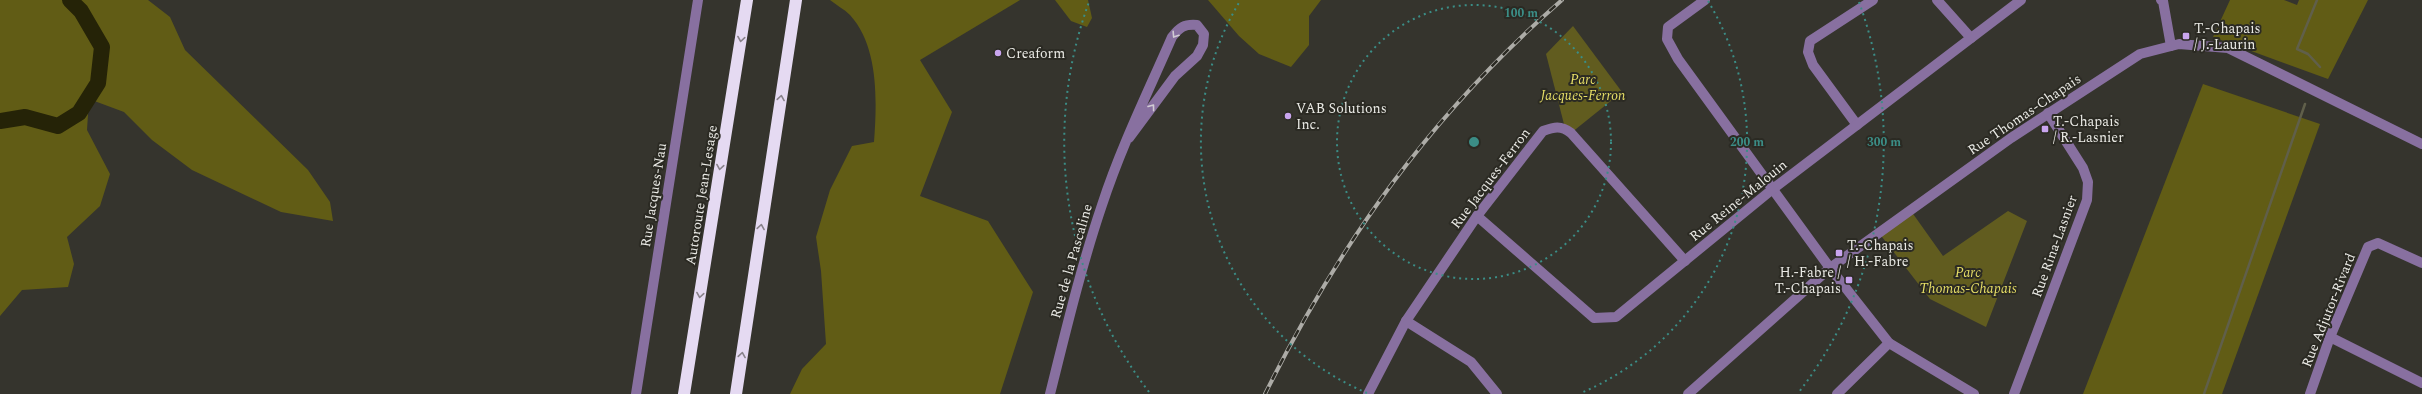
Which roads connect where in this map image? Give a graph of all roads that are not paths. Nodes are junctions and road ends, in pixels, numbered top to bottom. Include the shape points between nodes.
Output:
1 (698, 0) edge
2 (747, 0) edge
3 (796, 0) edge
4 (1705, 0) edge
5 (1873, 0) edge
6 (1937, 0) edge
7 (2021, 0) edge
8 (2161, 0) edge
9 (1971, 38) junction
10 (2171, 46) junction
11 (2048, 114) junction
12 (1857, 124) junction
13 (1128, 138) junction
14 (2422, 144) edge
15 (1774, 188) junction
16 (1477, 216) junction
17 (1684, 261) junction
18 (2422, 263) edge
19 (1830, 268) junction
20 (1406, 321) junction
21 (2330, 337) junction
22 (1889, 344) junction
23 (2422, 383) edge
24 (636, 394) edge
25 (684, 394) edge
26 (736, 394) edge
27 (1050, 394) edge
28 (1368, 394) edge
29 (1497, 394) edge
30 (1688, 394) edge
31 (1837, 394) edge
32 (1974, 394) edge
33 (2014, 394) edge
34 (2310, 394) edge

1 - 24 street, Rue Jacques-Nau
2 -> 25 highway, Autoroute Jean-Lesage
26 -> 3 highway
4 - 15 street via 1668,27 1668,39 1678,59
5 - 12 street via 1810,41 1808,52 1813,65
6 - 9 street
7 - 9 street, Rue Reine-Malouin
8 - 10 street
9 - 12 street, Rue Reine-Malouin
10 - 11 street, Rue Thomas-Chapais via 2140,54
10 - 14 street, Rue Thomas-Chapais via 2179,44 2228,48
11 - 19 street, Rue Thomas-Chapais
11 - 33 street, Rue Rina-Lasnier via 2083,168 2088,182 2087,200
12 - 15 street, Rue Reine-Malouin
13 -> 13 street, Rue de la Pascaline via 1175,76 1196,56 1203,45 1204,34 1197,25 1186,24 1172,37
13 - 27 street, Rue de la Pascaline via 1102,203 1083,264
15 - 17 street, Rue Reine-Malouin
15 - 19 street
16 - 17 street, Rue Reine-Malouin via 1594,318 1616,317
16 - 17 street, Rue Jacques-Ferron via 1544,130 1555,126 1565,128
16 - 20 street, Rue Jacques-Ferron
18 - 21 street, Rue Adjutor-Rivard via 2378,243 2368,247
19 - 22 street
19 - 30 street, Rue Thomas-Chapais
20 - 28 street, Rue Jacques-Ferron
20 - 29 street via 1471,362
21 - 23 street
21 - 34 street, Rue Adjutor-Rivard
22 - 31 street
22 - 32 street

